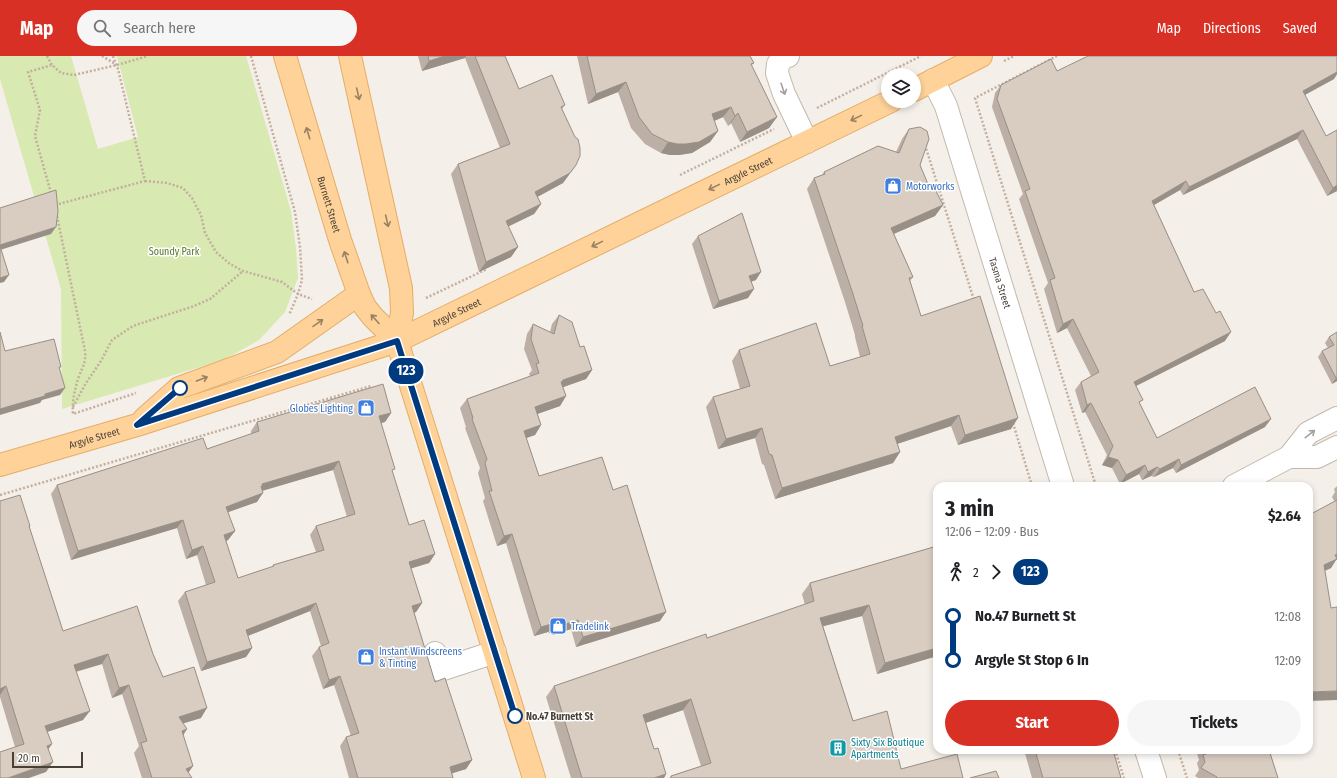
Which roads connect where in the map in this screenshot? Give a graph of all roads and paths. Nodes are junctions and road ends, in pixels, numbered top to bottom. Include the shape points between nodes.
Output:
1 (47, 56) edge
2 (102, 56) edge
3 (113, 56) edge
4 (148, 56) edge
5 (251, 56) edge
6 (285, 56) edge
7 (350, 56) edge
8 (788, 56) edge
9 (921, 56) edge
10 (981, 56) edge
11 (1057, 56) edge
12 (52, 66) junction
13 (117, 66) junction
14 (933, 80) junction
15 (921, 86) edge
16 (881, 106) edge
17 (796, 118) junction
18 (923, 140) edge
19 (807, 142) junction
20 (674, 178) dead end
21 (145, 180) junction
22 (52, 197) edge
23 (490, 268) edge
24 (243, 271) junction
25 (298, 294) junction
26 (359, 294) junction
27 (426, 298) dead end
28 (313, 299) dead end
29 (976, 305) edge
30 (397, 341) junction
31 (371, 386) edge
32 (73, 408) junction
33 (74, 414) dead end
34 (1011, 418) edge
35 (1337, 418) edge
36 (137, 425) junction
37 (1337, 446) edge
38 (1289, 457) junction
39 (0, 465) edge
40 (1031, 482) edge
41 (1062, 482) edge
42 (1095, 482) edge
43 (1242, 482) edge
44 (0, 495) edge
45 (495, 652) junction
46 (434, 653) dead end
47 (1116, 754) edge
48 (1147, 754) edge
49 (1179, 754) edge
50 (534, 778) edge
51 (1124, 778) edge
52 (1155, 778) edge
53 (1187, 778) edge

1 - 12 path
2 - 13 path
3 - 13 path
4 - 13 path
5 - 25 path via 295,212 302,280
26 -> 6 main road, Burnett Street via 340,240
7 -> 30 main road, Burnett Street via 401,288 402,314
8 -> 17 street via 778,64 777,73
9 - 17 path
10 - 14 main road
11 - 42 path via 975,98
12 - 13 path via 61,73 74,75
12 - 22 path via 28,72 40,110 35,136
13 - 21 path
14 - 15 main road
14 - 41 street, Tasma Street via 946,106
16 -> 19 main road, Argyle Street
17 - 19 street
17 - 20 path
18 - 29 path
19 -> 30 main road, Argyle Street
21 - 24 path via 167,182 183,188 201,215 205,233 216,252
21 - 32 path via 54,205 86,360 79,376
23 - 27 path
24 - 25 path via 282,282
24 - 32 path via 210,299 133,326 112,340
25 - 28 path
30 -> 26 main road, Burnett Street via 373,317
36 -> 26 main road via 180,388 277,352
30 - 36 main road, Argyle Street
30 - 45 main road, Burnett Street
31 - 44 path
32 - 33 path
34 - 40 path
38 -> 35 street via 1308,433
36 - 39 main road, Argyle Street
37 - 38 street via 1317,457
38 - 43 street
45 - 46 street via 440,670
45 - 50 main road, Burnett Street
47 - 51 path
48 - 52 street
49 - 53 path

